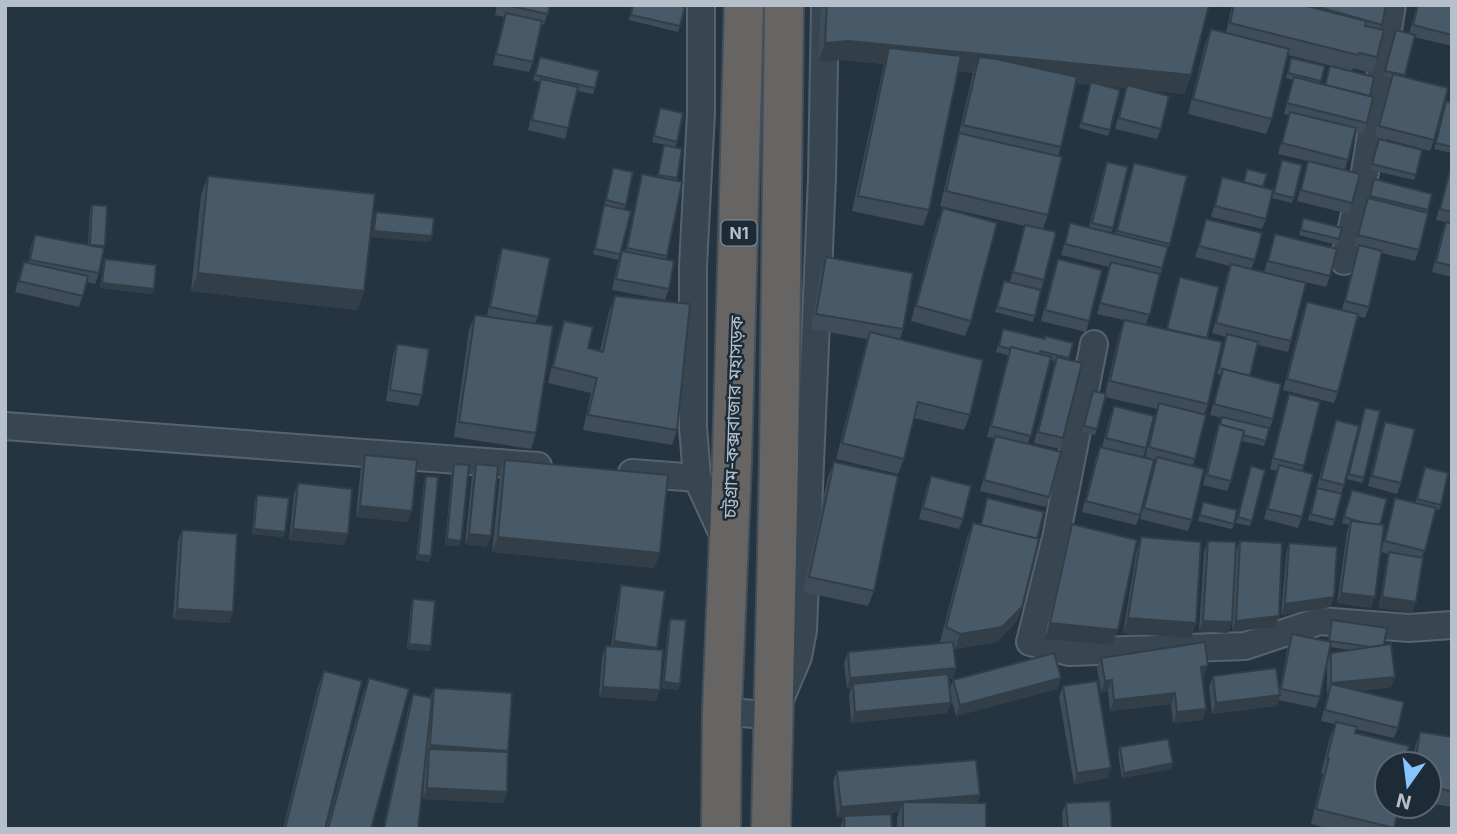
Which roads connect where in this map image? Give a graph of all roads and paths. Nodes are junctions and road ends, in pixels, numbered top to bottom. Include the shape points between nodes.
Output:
1 (701, 5) edge
2 (744, 5) edge
3 (784, 5) edge
4 (825, 5) edge
5 (1392, 5) edge
6 (1344, 261) dead end
7 (1094, 344) dead end
8 (5, 426) edge
9 (559, 467) edge
10 (614, 471) edge
11 (697, 478) junction
12 (727, 544) junction
13 (1452, 625) edge
14 (722, 711) junction
15 (773, 716) junction
16 (721, 829) edge
17 (771, 829) edge

1 - 11 street via 693,279
2 - 12 highway, চট্টগ্রাম-কক্সবাজার মহাসড়ক / N1
3 - 15 highway, N1
4 - 15 street via 803,630
5 - 6 street via 1366,172
7 - 13 street via 1056,538 1030,642 1069,652 1245,646 1321,621 1409,628
8 - 9 street
10 - 11 street
11 - 12 street
12 - 14 highway, চট্টগ্রাম-কক্সবাজার মহাসড়ক / N1
14 - 15 street
14 - 16 highway, চট্টগ্রাম-কক্সবাজার মহাসড়ক / N1
15 - 17 highway, N1

